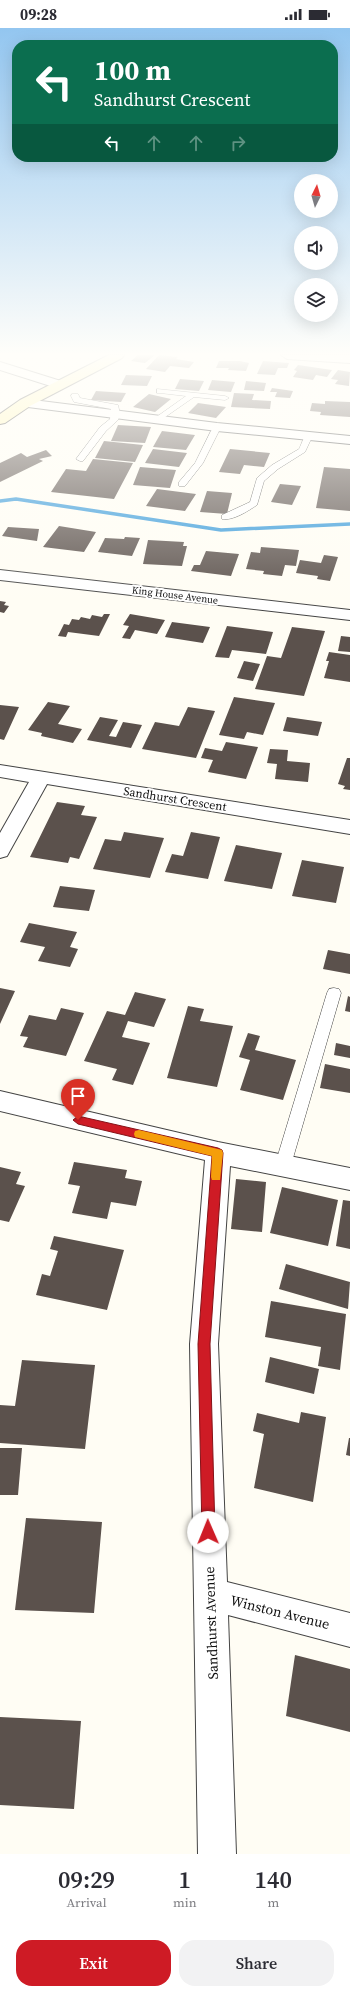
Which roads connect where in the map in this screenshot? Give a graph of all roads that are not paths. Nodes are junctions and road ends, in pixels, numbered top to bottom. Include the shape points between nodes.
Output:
1 (94, 440) edge
2 (211, 440) edge
3 (307, 440) edge
4 (80, 459) dead end
5 (182, 484) dead end
6 (226, 517) dead end
7 (0, 575) edge
8 (350, 615) edge
9 (0, 771) edge
10 (41, 777) junction
11 (350, 827) edge
12 (0, 851) edge
13 (334, 993) dead end
14 (0, 1101) edge
15 (218, 1153) junction
16 (283, 1165) junction
17 (350, 1179) edge
18 (210, 1594) junction
19 (350, 1630) edge
20 (217, 1854) edge

1 - 4 lane
2 - 5 lane via 203,458
3 - 6 lane via 302,450 260,480 254,503
7 - 8 street, King House Avenue
9 - 10 street, Sandhurst Crescent
10 - 11 street, Sandhurst Crescent
10 - 12 street
13 - 16 lane
14 - 15 street
15 - 16 street
15 - 18 street, Sandhurst Avenue via 204,1344
16 - 17 street
18 - 19 street, Winston Avenue
18 - 20 street, Sandhurst Avenue

